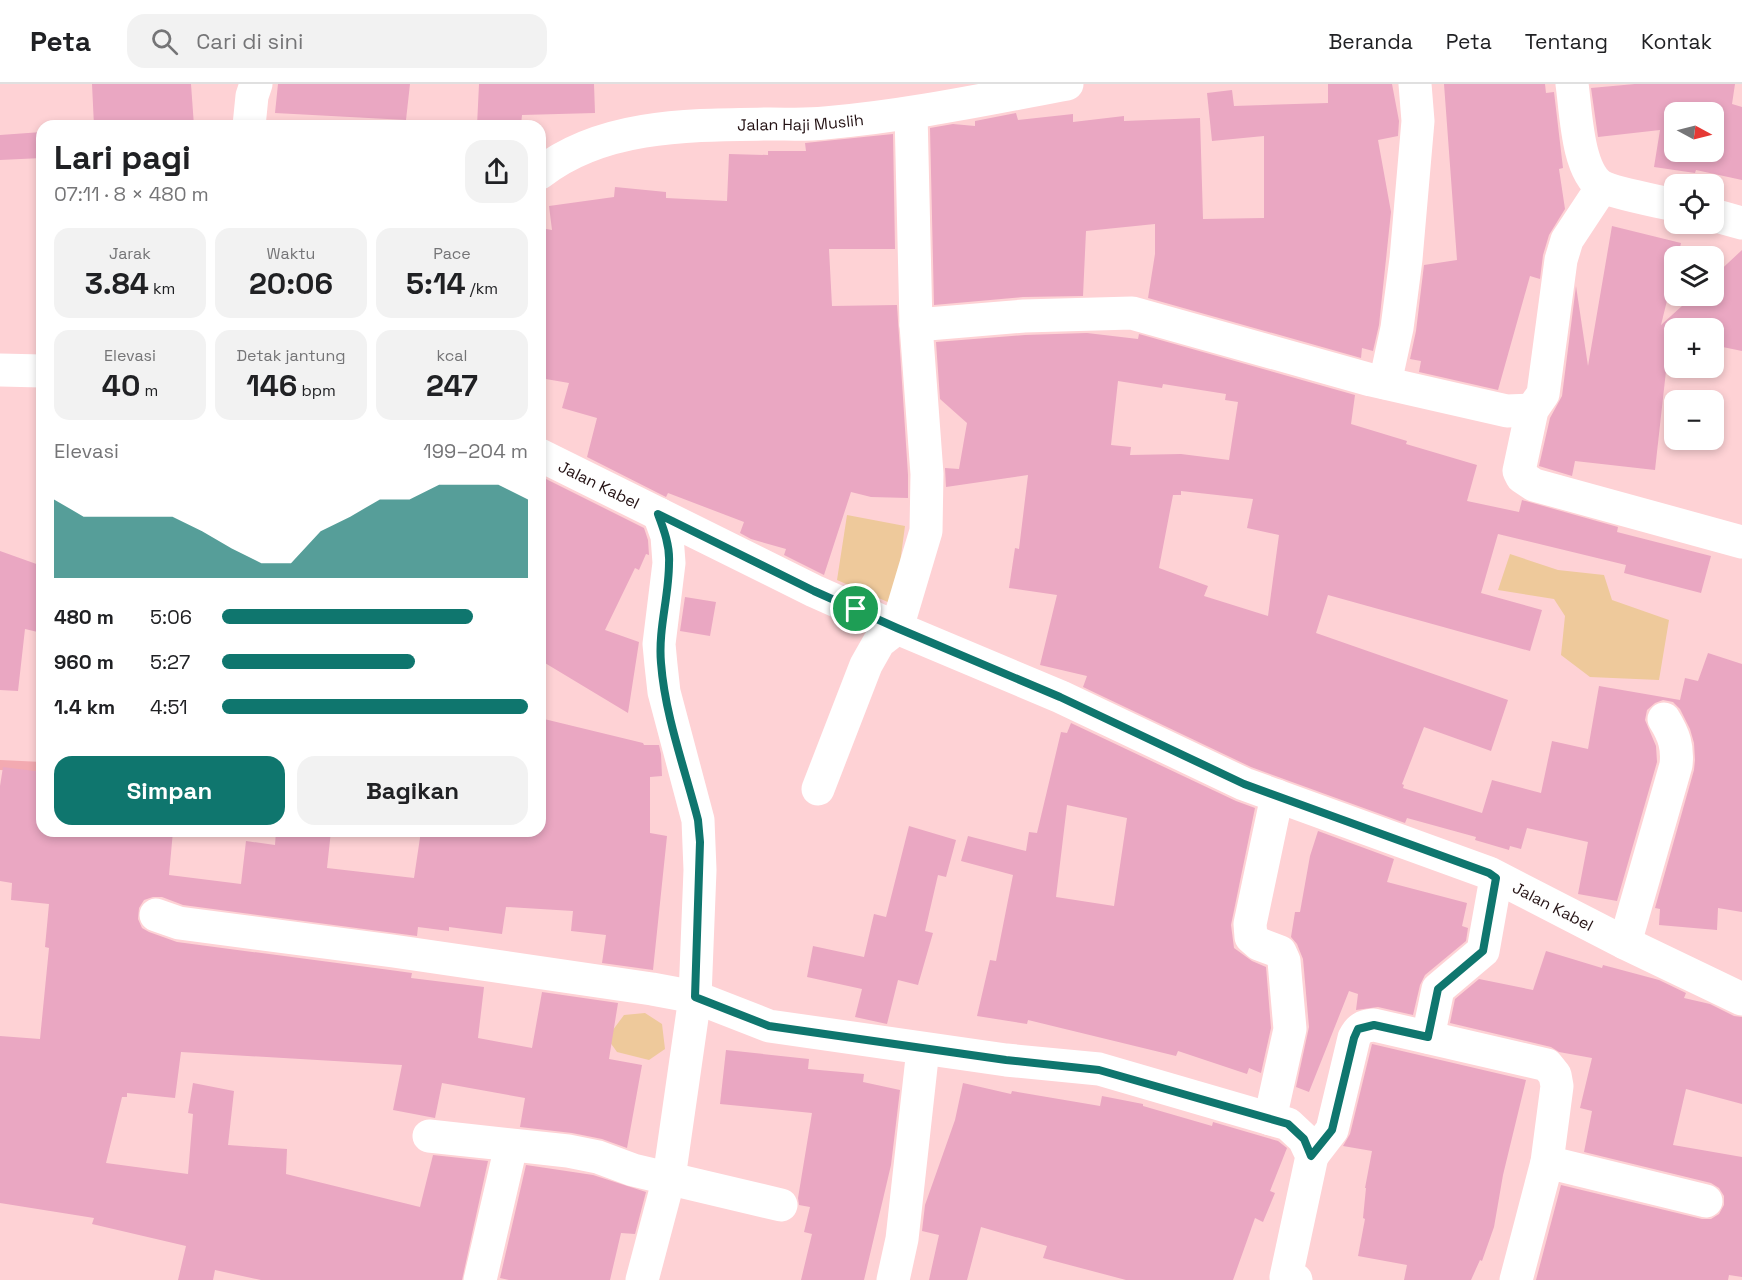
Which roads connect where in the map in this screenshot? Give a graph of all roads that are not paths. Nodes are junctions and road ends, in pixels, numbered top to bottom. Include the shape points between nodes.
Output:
1 (256, 84) edge
2 (1067, 84) edge
3 (1415, 84) edge
4 (1572, 84) edge
5 (911, 113) junction
6 (250, 120) edge
7 (546, 168) edge
8 (1602, 187) junction
9 (1664, 202) edge
10 (1724, 218) edge
11 (1742, 223) edge
12 (916, 325) junction
13 (0, 370) edge
14 (36, 371) edge
15 (1385, 383) junction
16 (1532, 410) junction
17 (546, 458) edge
18 (658, 514) junction
19 (1742, 542) edge
20 (897, 628) junction
21 (1664, 719) dead end
22 (818, 789) dead end
23 (1277, 796) junction
24 (1496, 878) junction
25 (156, 915) dead end
26 (1625, 943) junction
27 (695, 997) junction
28 (1742, 999) edge
29 (1428, 1037) junction
30 (923, 1049) junction
31 (1270, 1119) junction
32 (429, 1136) dead end
33 (511, 1146) junction
34 (1311, 1156) junction
35 (1547, 1162) junction
36 (669, 1178) junction
37 (1706, 1201) dead end
38 (781, 1205) dead end
39 (1289, 1279) edge
40 (480, 1280) edge
41 (642, 1280) edge
42 (893, 1280) edge
43 (1516, 1280) edge

1 - 6 street
2 - 5 street, Jalan Haji Muslih
3 - 15 street via 1418,121 1406,259
4 - 8 street via 1583,160
5 - 7 street, Jalan Haji Muslih via 823,123 722,124 630,134 578,149
5 - 12 street
8 - 9 street
8 - 16 street via 1567,240 1543,394
10 - 11 street
12 - 15 street via 1132,313
12 - 20 street via 927,474 926,531
13 - 14 street
15 - 16 street via 1507,411
16 - 19 street via 1520,471 1534,485
17 - 18 street, Jalan Kabel
18 - 20 street, Jalan Kabel
18 - 27 street via 669,563 660,644 664,692 698,820 700,842
20 - 22 street via 879,642 866,665
20 - 23 street, Jalan Kabel
21 - 26 street via 1678,749 1676,765
23 - 24 street, Jalan Kabel via 1431,850
23 - 31 street via 1250,924 1251,937 1280,952 1284,961 1290,1029
24 - 26 street, Jalan Kabel
24 - 29 street via 1483,951 1438,989
25 - 27 street via 179,922
26 - 28 street, Jalan Kabel
27 - 30 street via 769,1026
27 - 36 street
29 - 34 street via 1374,1025 1358,1029 1332,1130
29 - 35 street via 1547,1065 1555,1074 1557,1086
30 - 31 street via 1099,1070
30 - 42 street via 902,1239
31 - 34 street via 1288,1124 1304,1139
32 - 33 street
33 - 36 street via 568,1151
33 - 40 street
34 - 39 street
35 - 37 street
35 - 43 street
36 - 38 street
36 - 41 street

